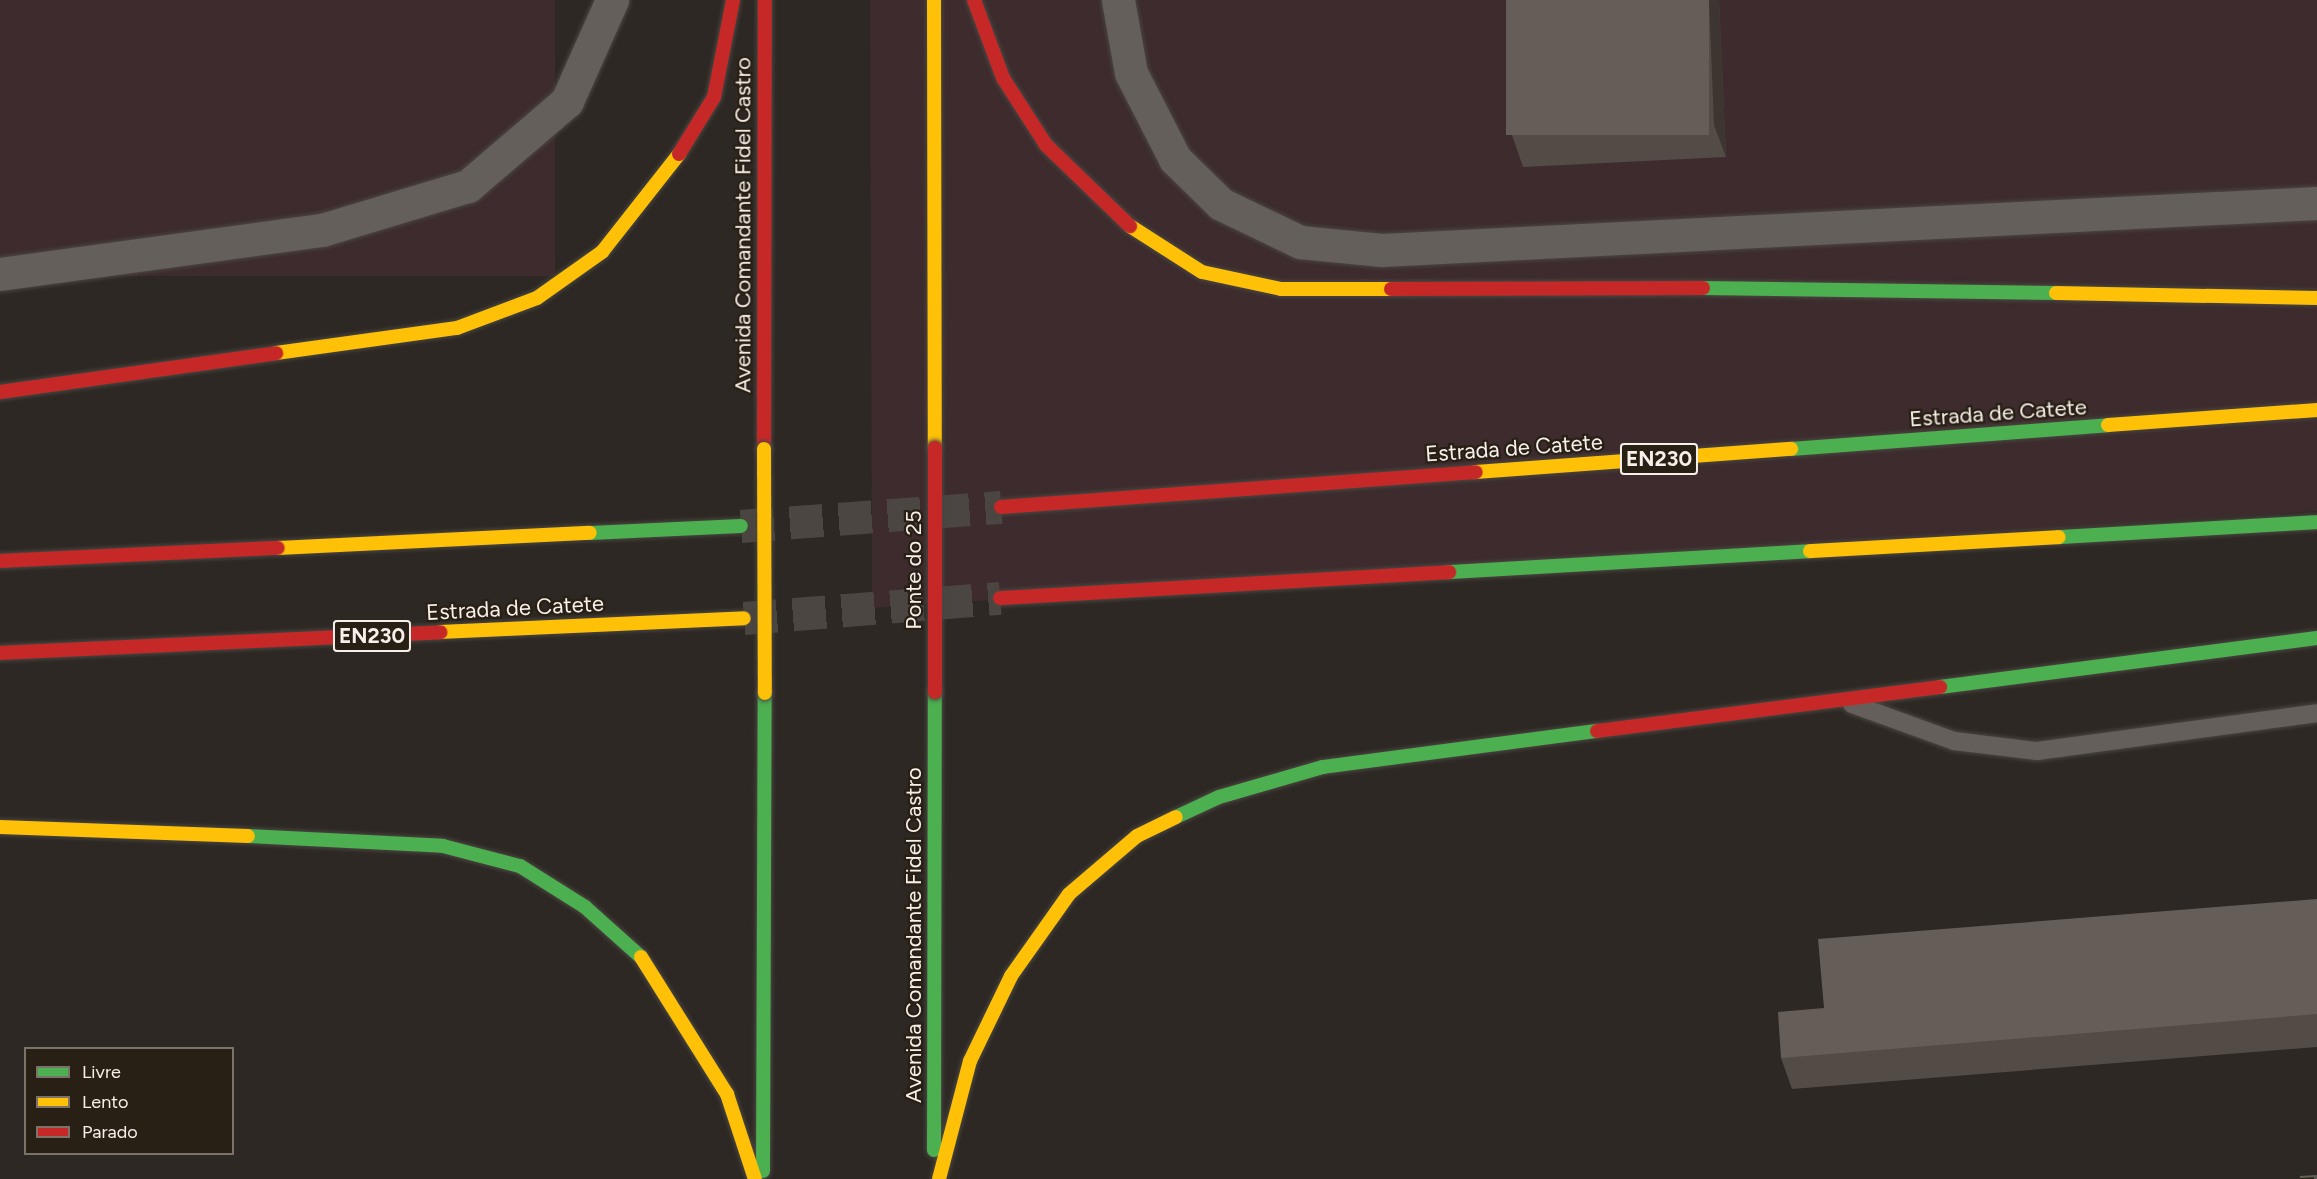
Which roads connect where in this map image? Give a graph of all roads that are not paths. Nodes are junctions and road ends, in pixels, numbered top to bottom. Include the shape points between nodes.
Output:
1 (612, 0) edge
2 (733, 0) edge
3 (765, 0) edge
4 (934, 0) edge
5 (974, 0) edge
6 (1118, 0) edge
7 (2317, 203) edge
8 (0, 274) edge
9 (2317, 298) edge
10 (0, 392) edge
11 (2317, 410) edge
12 (1000, 507) tunnel mouth
13 (2317, 522) edge
14 (741, 526) tunnel mouth
15 (0, 561) edge
16 (1000, 598) tunnel mouth
17 (744, 618) tunnel mouth
18 (2317, 638) edge
19 (0, 653) edge
20 (935, 692) joint
21 (1842, 700) junction
22 (2317, 713) edge
23 (0, 826) edge
24 (756, 1179) edge
25 (763, 1179) edge
26 (934, 1179) edge
27 (939, 1179) edge

1 - 8 street via 567,101 468,186 322,230
2 - 10 highway via 714,97 662,182 602,252 537,298 457,328
3 - 25 highway, Avenida Comandante Fidel Castro, bridge
4 - 20 highway, Ponte do 25, bridge
5 - 9 highway via 1003,78 1046,145 1124,222 1202,272 1281,289 1745,288
6 - 7 street via 1131,73 1175,159 1221,204 1300,242 1382,250
11 - 12 highway, Estrada de Catete / EN230
13 - 16 highway
14 - 15 highway
17 - 19 highway, Estrada de Catete / EN230
18 - 21 highway
20 - 26 highway, Avenida Comandante Fidel Castro
21 - 22 lane via 1954,741 2037,751
21 - 27 highway via 1323,767 1219,797 1137,836 1069,894 1011,976 970,1061
23 - 24 highway via 443,846 519,866 585,907 640,956 727,1094

